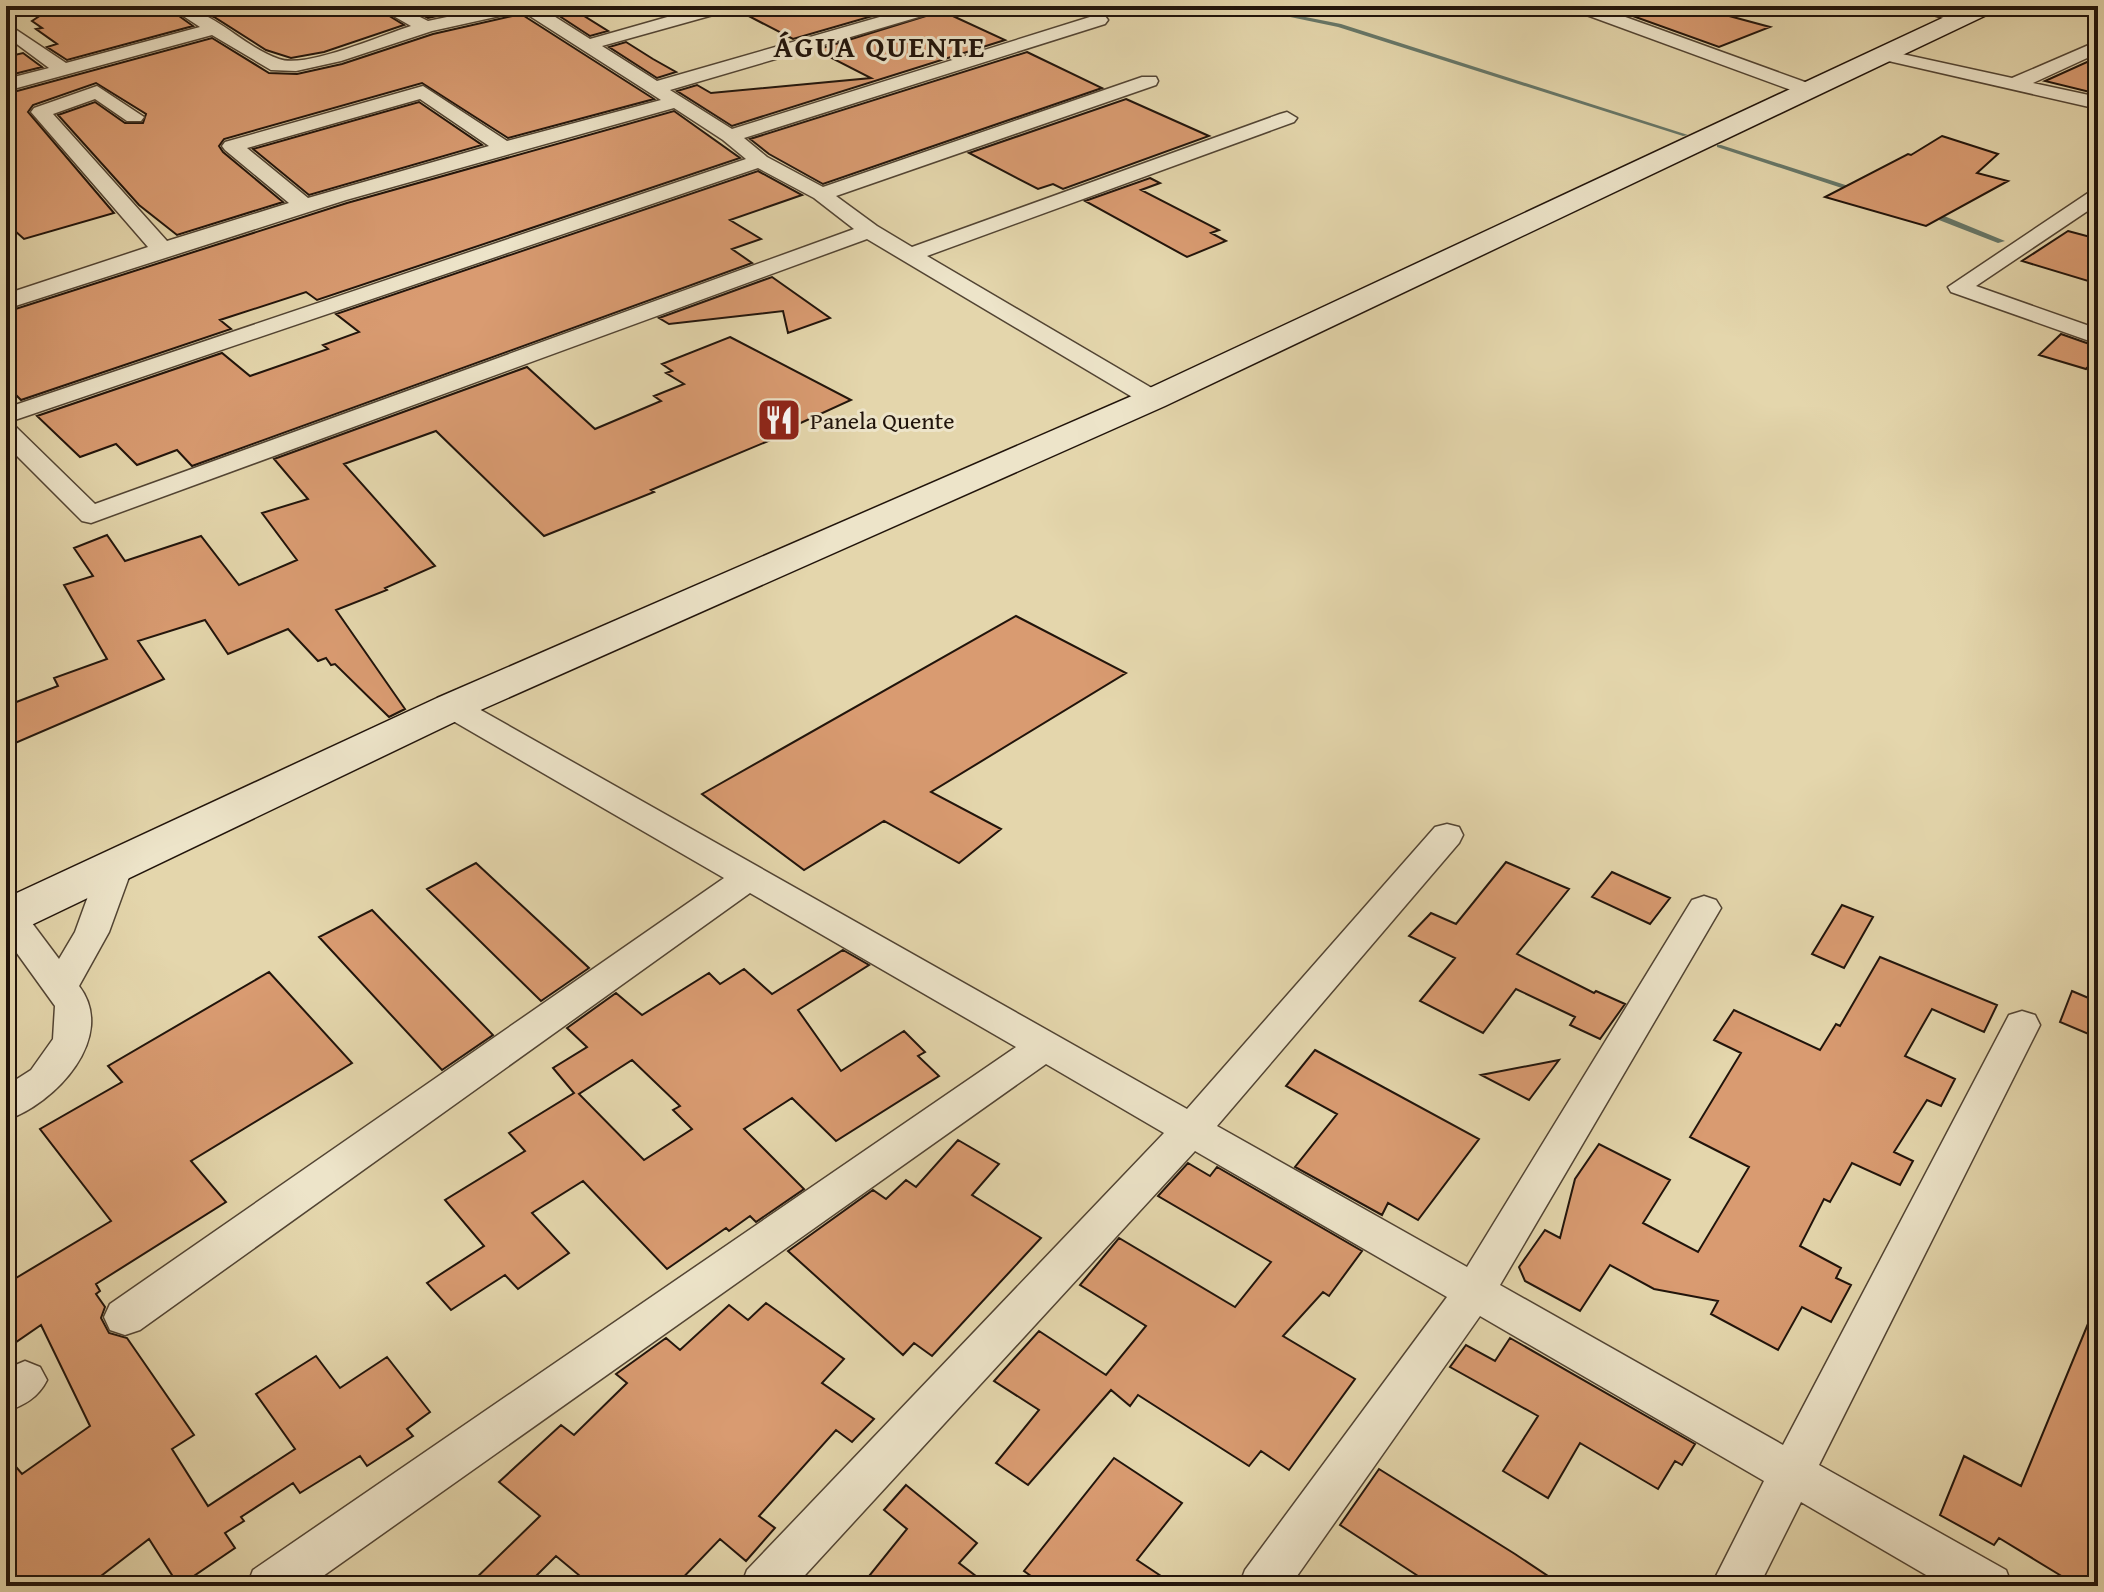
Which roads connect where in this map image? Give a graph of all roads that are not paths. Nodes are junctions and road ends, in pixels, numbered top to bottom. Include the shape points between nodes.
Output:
1 (177, 6) edge
2 (385, 6) edge
3 (524, 6) edge
4 (725, 6) edge
5 (1579, 6) edge
6 (1922, 6) edge
7 (933, 7) edge
8 (1974, 12) edge
9 (1099, 20) dead end
10 (426, 27) junction
11 (6, 28) edge
12 (213, 29) junction
13 (587, 45) junction
14 (2098, 46) edge
15 (1884, 55) junction
16 (61, 68) junction
17 (1149, 81) dead end
18 (2015, 84) junction
19 (6, 85) edge
20 (655, 88) junction
21 (1809, 90) junction
22 (676, 102) junction
23 (2098, 103) edge
24 (134, 117) dead end
25 (1287, 118) dead end
26 (730, 136) junction
27 (503, 147) junction
28 (760, 161) junction
29 (821, 194) junction
30 (2098, 195) edge
31 (305, 206) junction
32 (869, 231) junction
33 (161, 248) junction
34 (913, 254) junction
35 (6, 302) edge
36 (2098, 337) edge
37 (1153, 399) junction
38 (6, 416) edge
39 (6, 431) edge
40 (452, 707) junction
41 (1447, 835) dead end
42 (116, 866) junction
43 (748, 878) junction
44 (1704, 908) dead end
45 (7, 917) edge
46 (61, 986) junction
47 (2022, 1025) dead end
48 (1043, 1047) junction
49 (6, 1105) edge
50 (1190, 1131) junction
51 (1474, 1292) junction
52 (125, 1317) dead end
53 (1790, 1473) junction
54 (270, 1586) edge
55 (764, 1586) edge
56 (1262, 1586) edge
57 (1734, 1586) edge
58 (1989, 1586) edge

1 - 12 street
2 - 10 street
3 - 10 street
3 - 13 street
4 - 13 street
5 - 21 street
6 - 8 street
7 - 20 street
8 - 15 main road
9 - 26 street
10 - 12 street via 291,66 277,66
11 - 16 street
12 - 16 street
13 - 20 street
14 - 18 street
15 - 18 street
15 - 21 main road
16 - 19 street
17 - 29 street
18 - 23 street
20 - 22 street
21 - 37 main road
22 - 26 street
22 - 27 street
24 - 33 street via 97,92 41,112
25 - 34 street
26 - 28 street
27 - 31 street
27 - 31 street via 423,92 232,146
28 - 29 street
28 - 38 street
29 - 32 street
30 - 36 street via 1959,287
31 - 33 street
32 - 34 street
32 - 39 street via 91,515
33 - 35 street
34 - 37 street
37 - 40 main road
40 - 42 main road
40 - 43 street
41 - 50 street
42 - 45 main road
42 - 46 street via 92,932
43 - 48 street
43 - 52 street
44 - 51 street
45 - 46 street
46 - 49 street via 73,1004 71,1041 44,1080
47 - 53 street
48 - 50 street
48 - 54 street
50 - 51 street
50 - 55 street
51 - 53 street
51 - 56 street
53 - 57 street
53 - 58 street

